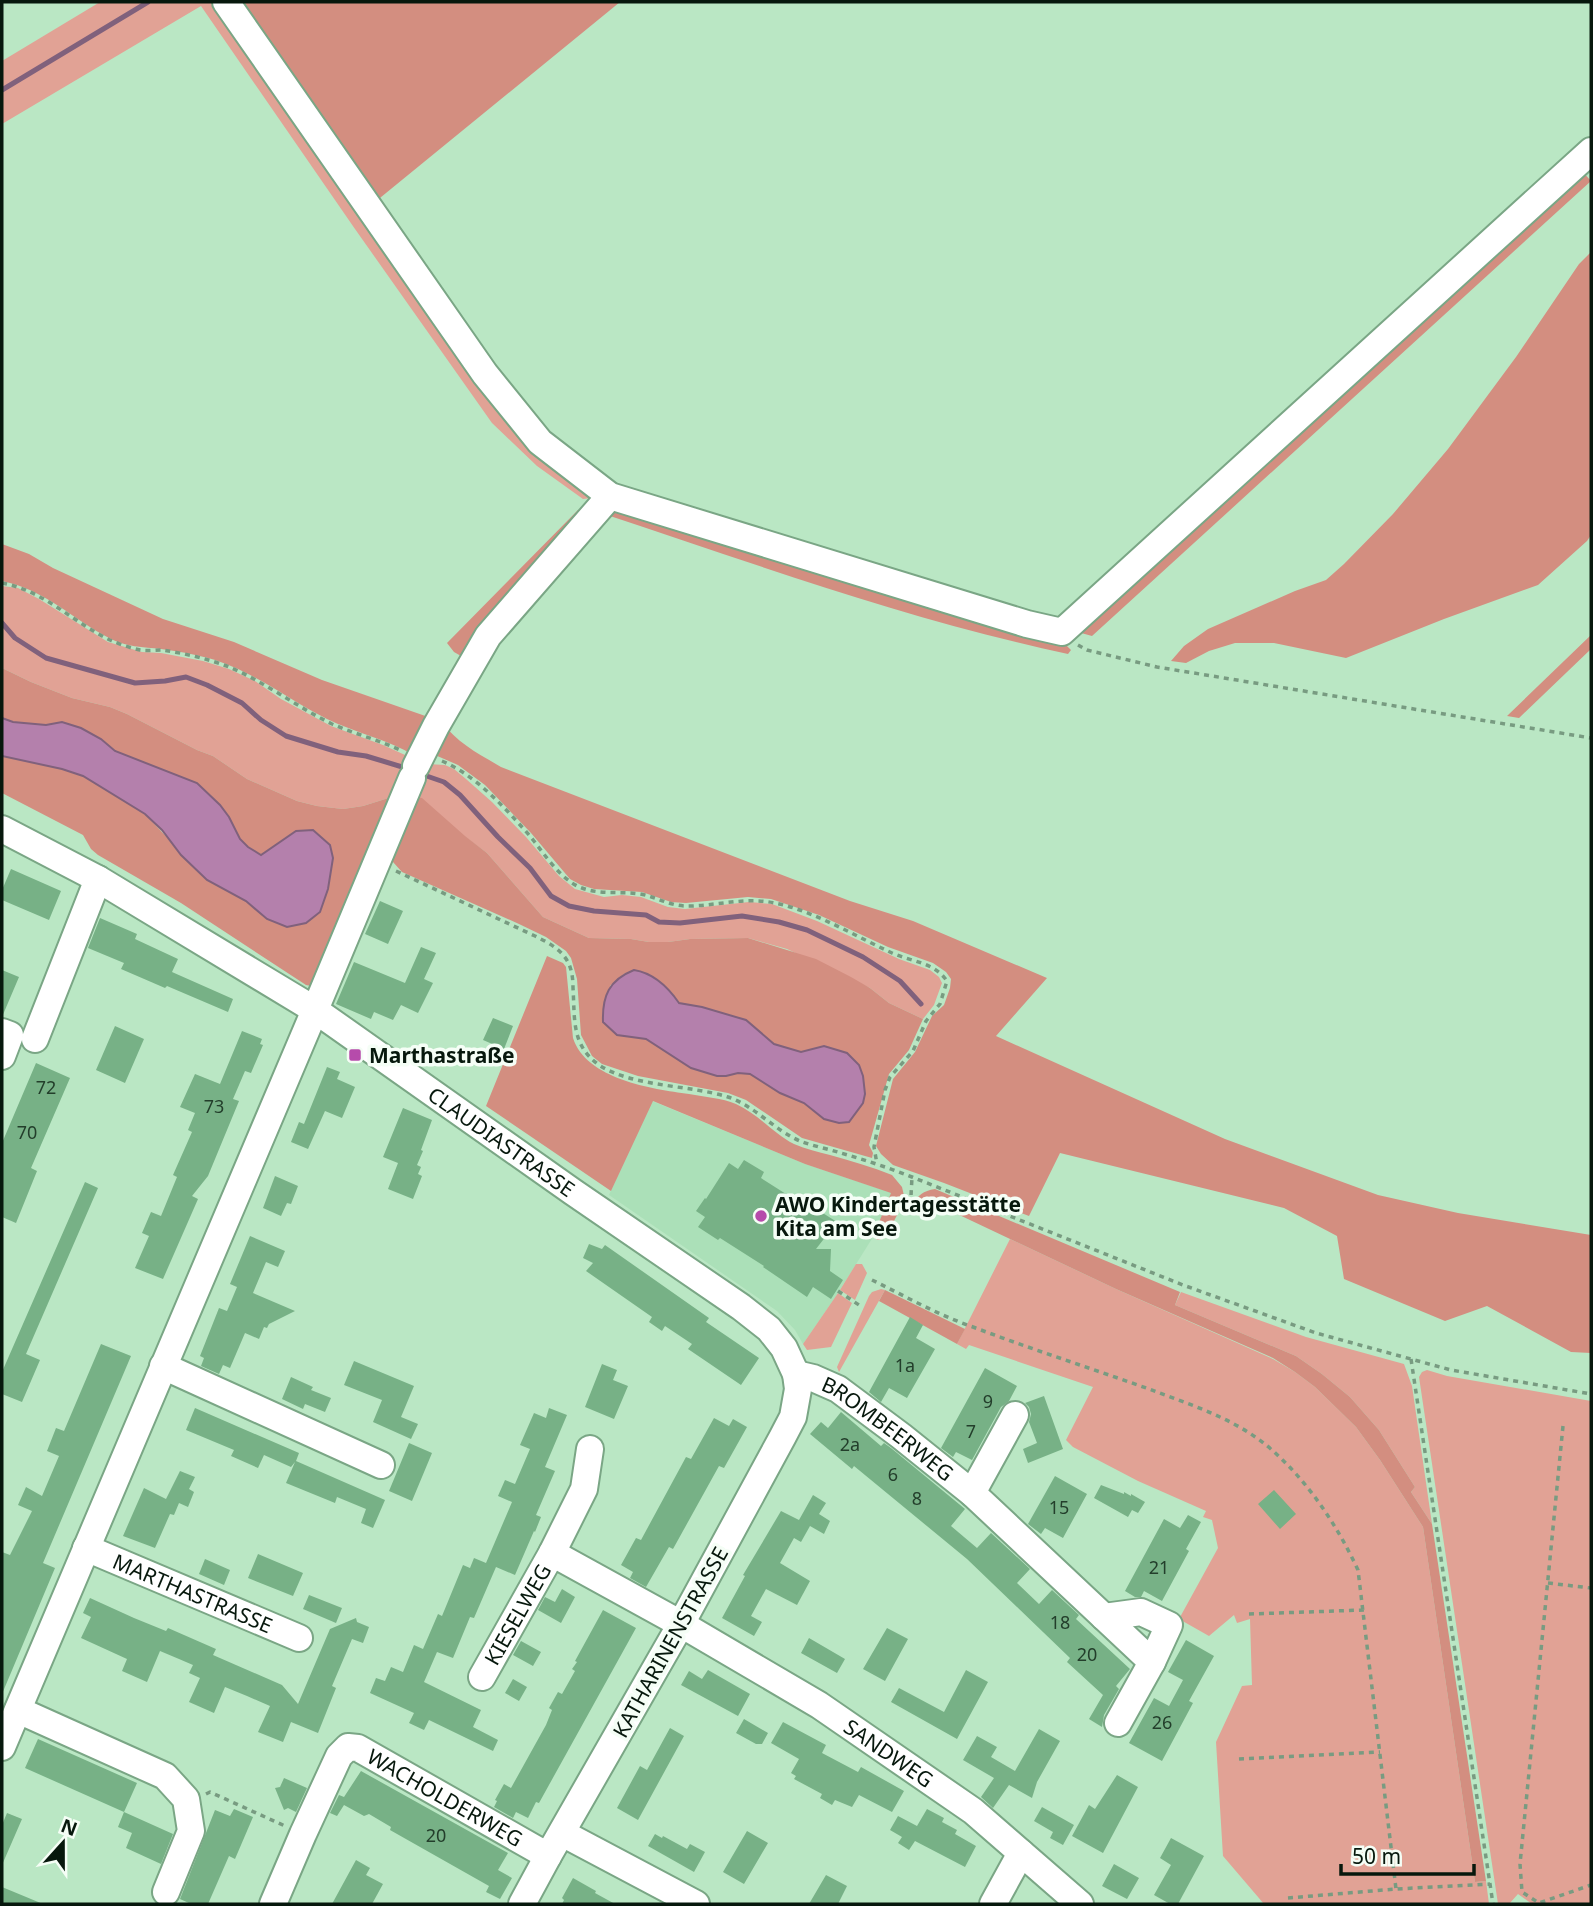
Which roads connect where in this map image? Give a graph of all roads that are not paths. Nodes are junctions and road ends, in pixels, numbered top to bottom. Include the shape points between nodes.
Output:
1 (226, 2) edge
2 (1591, 150) edge
3 (610, 496) junction
4 (2, 829) edge
5 (98, 879) junction
6 (315, 1010) junction
7 (2, 1032) edge
8 (35, 1040) dead end
9 (2, 1056) edge
10 (163, 1366) junction
11 (796, 1374) junction
12 (1015, 1415) dead end
13 (590, 1449) dead end
14 (381, 1465) dead end
15 (972, 1493) junction
16 (86, 1548) junction
17 (552, 1553) junction
18 (1104, 1617) junction
19 (681, 1623) junction
20 (299, 1638) dead end
21 (1152, 1662) junction
22 (482, 1677) dead end
23 (18, 1710) junction
24 (1118, 1723) dead end
25 (2, 1747) edge
26 (562, 1833) junction
27 (1021, 1853) junction
28 (548, 1856) junction
29 (166, 1892) dead end
30 (273, 1904) edge
31 (522, 1904) edge
32 (696, 1904) edge
33 (993, 1904) edge
34 (1080, 1904) edge

1 - 3 street via 485,374 540,442
2 - 3 street via 1062,632
3 - 6 street, MARTHASTRASSE via 488,636 442,715
4 - 5 street, CLAUDIASTRASSE
5 - 6 street, CLAUDIASTRASSE
5 - 8 street
6 - 10 street, MARTHASTRASSE
6 - 11 street, CLAUDIASTRASSE via 741,1307 769,1329
7 - 9 street via 10,1035
10 - 14 street
10 - 16 street, MARTHASTRASSE
11 - 15 street, BROMBEERWEG via 838,1389
11 - 19 street, KATHARINENSTRASSE via 793,1417
12 - 15 street, BROMBEERWEG
13 - 17 street, KIESELWEG via 584,1489
15 - 18 street, BROMBEERWEG
16 - 20 street, MARTHASTRASSE
16 - 23 street, MARTHASTRASSE
17 - 19 street, KIESELWEG
17 - 22 street, KIESELWEG
18 - 21 street, BROMBEERWEG
18 - 21 street via 1141,1612 1169,1625
19 - 26 street, KATHARINENSTRASSE
19 - 27 street, SANDWEG via 818,1705 973,1811
21 - 24 street
23 - 25 street, MARTHASTRASSE
23 - 29 street via 165,1776 186,1800 191,1831
26 - 28 street, KATHARINENSTRASSE
26 - 32 street
27 - 33 street
27 - 34 street, SANDWEG
28 - 30 street, WACHOLDERWEG via 358,1748 348,1747 339,1756
28 - 31 street, KATHARINENSTRASSE

